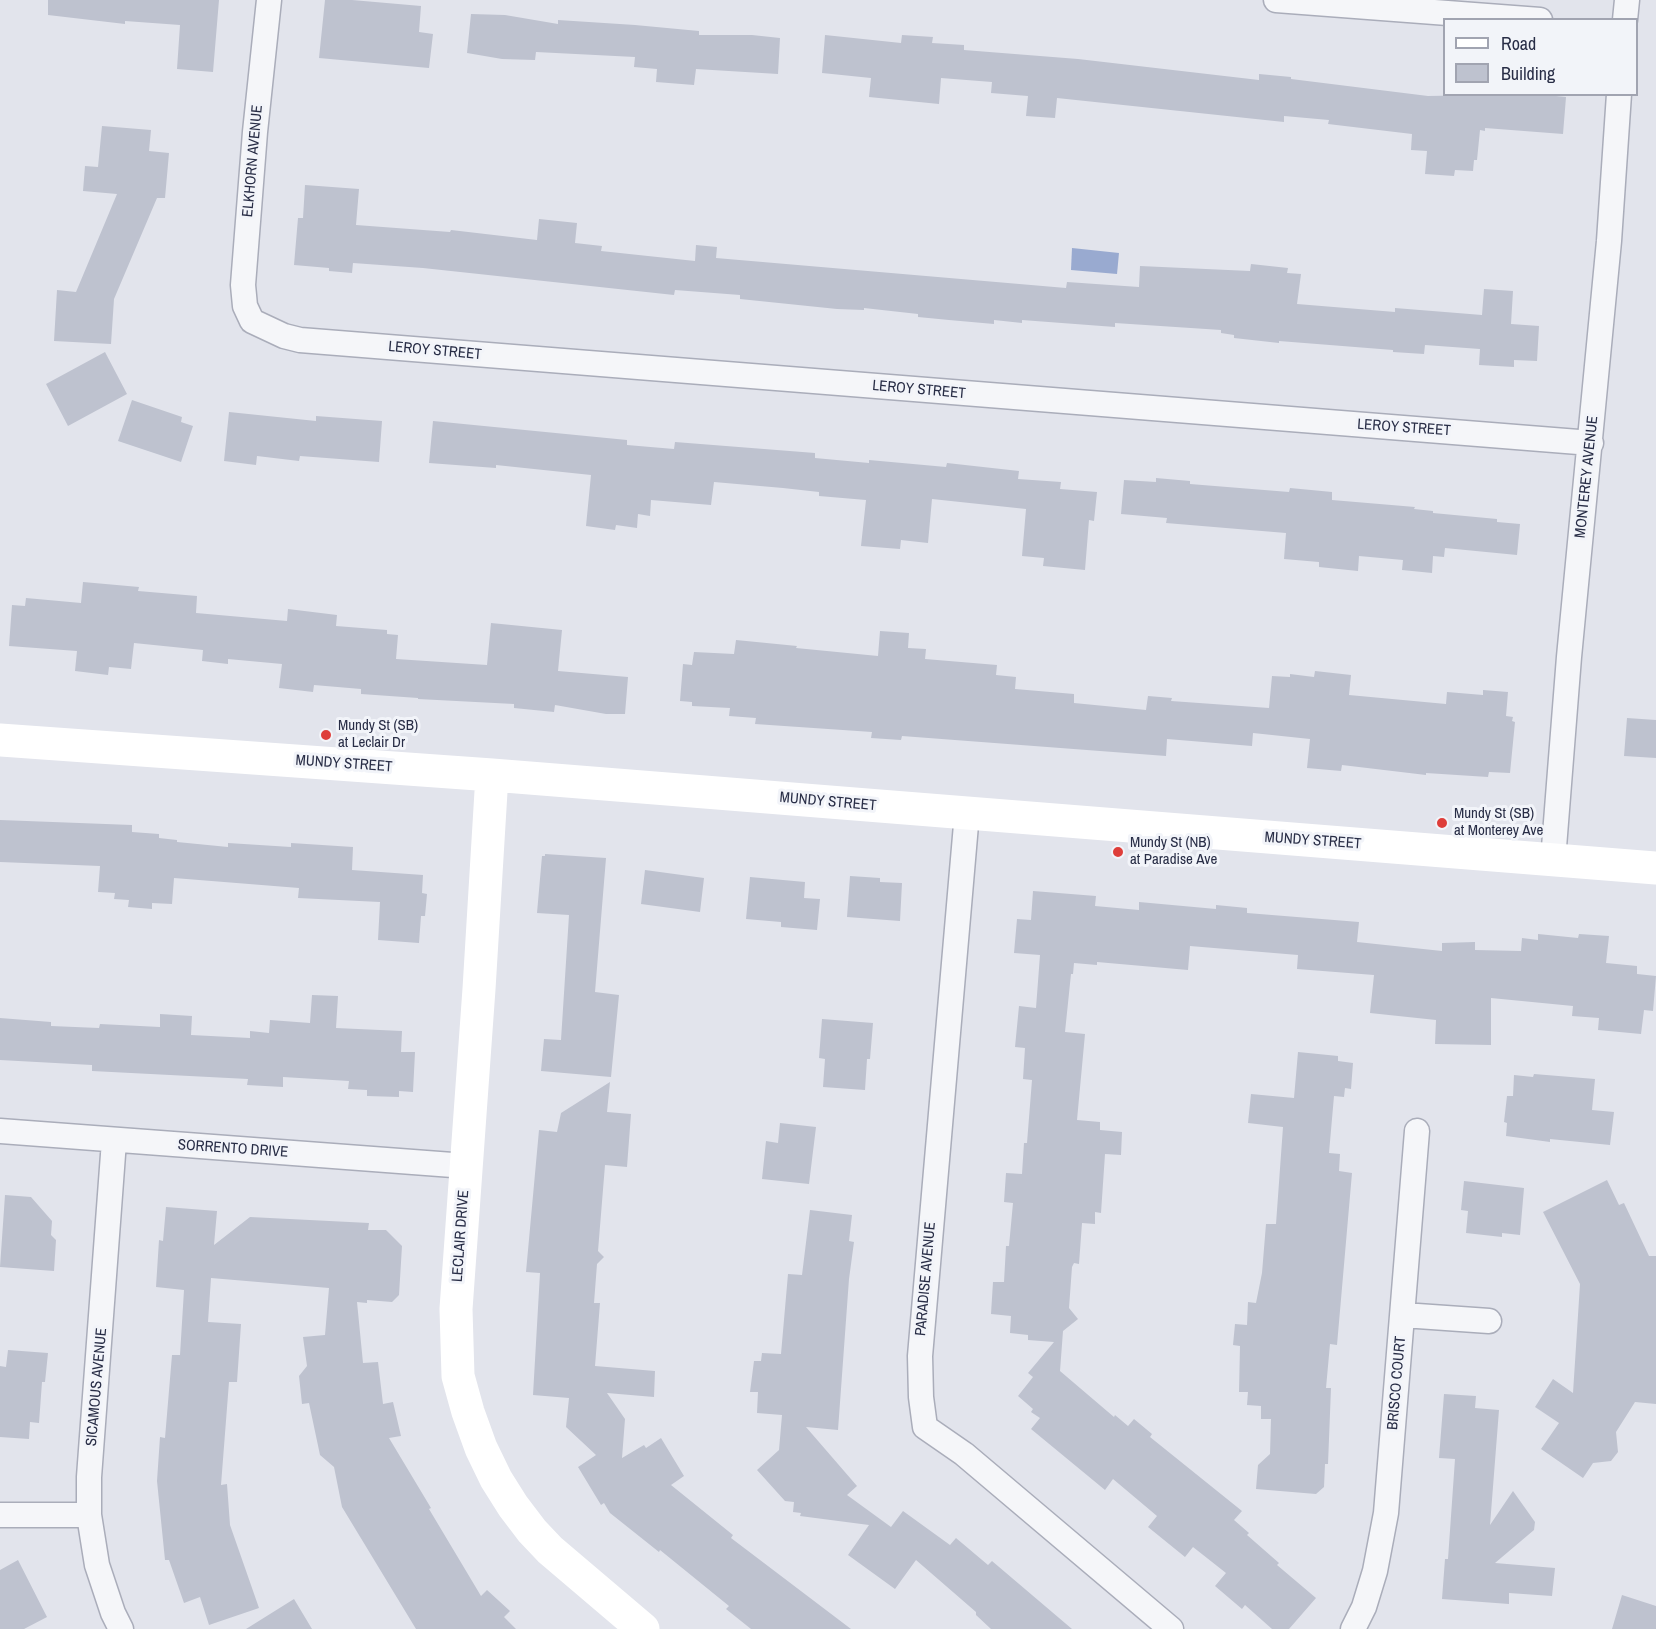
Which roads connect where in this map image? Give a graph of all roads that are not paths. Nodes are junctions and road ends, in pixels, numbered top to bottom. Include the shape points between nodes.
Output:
1 (269, 0) edge
2 (1276, 0) edge
3 (1627, 0) edge
4 (1514, 18) edge
5 (1625, 18) edge
6 (1619, 96) edge
7 (252, 321) joint
8 (1591, 443) junction
9 (0, 740) edge
10 (492, 775) junction
11 (967, 813) junction
12 (1553, 860) junction
13 (1656, 868) edge
14 (0, 1131) edge
15 (1417, 1131) dead end
16 (114, 1141) junction
17 (466, 1166) junction
18 (1402, 1315) junction
19 (1489, 1321) dead end
20 (0, 1515) edge
21 (89, 1515) junction
22 (122, 1629) edge
23 (643, 1629) edge
24 (1171, 1629) edge
25 (1353, 1629) edge

1 - 7 street, ELKHORN AVENUE via 243,267 245,306
2 - 4 street
3 - 5 street
6 - 8 street, MONTEREY AVENUE
7 - 8 street, LEROY STREET via 300,340
8 - 12 street, MONTEREY AVENUE
9 - 10 street, MUNDY STREET
10 - 11 street, MUNDY STREET
10 - 17 street, LECLAIR DRIVE
11 - 12 street, MUNDY STREET
11 - 24 street, PARADISE AVENUE via 920,1356 925,1427 964,1454
12 - 13 street, MUNDY STREET
14 - 16 street, SORRENTO DRIVE
15 - 18 street, BRISCO COURT
16 - 17 street, SORRENTO DRIVE
16 - 21 street, SICAMOUS AVENUE
17 - 23 street, LECLAIR DRIVE via 456,1343 458,1376 481,1448 496,1479 532,1531
18 - 19 street
18 - 25 street, BRISCO COURT via 1382,1541 1376,1571
20 - 21 street
21 - 22 street, SICAMOUS AVENUE via 97,1565

